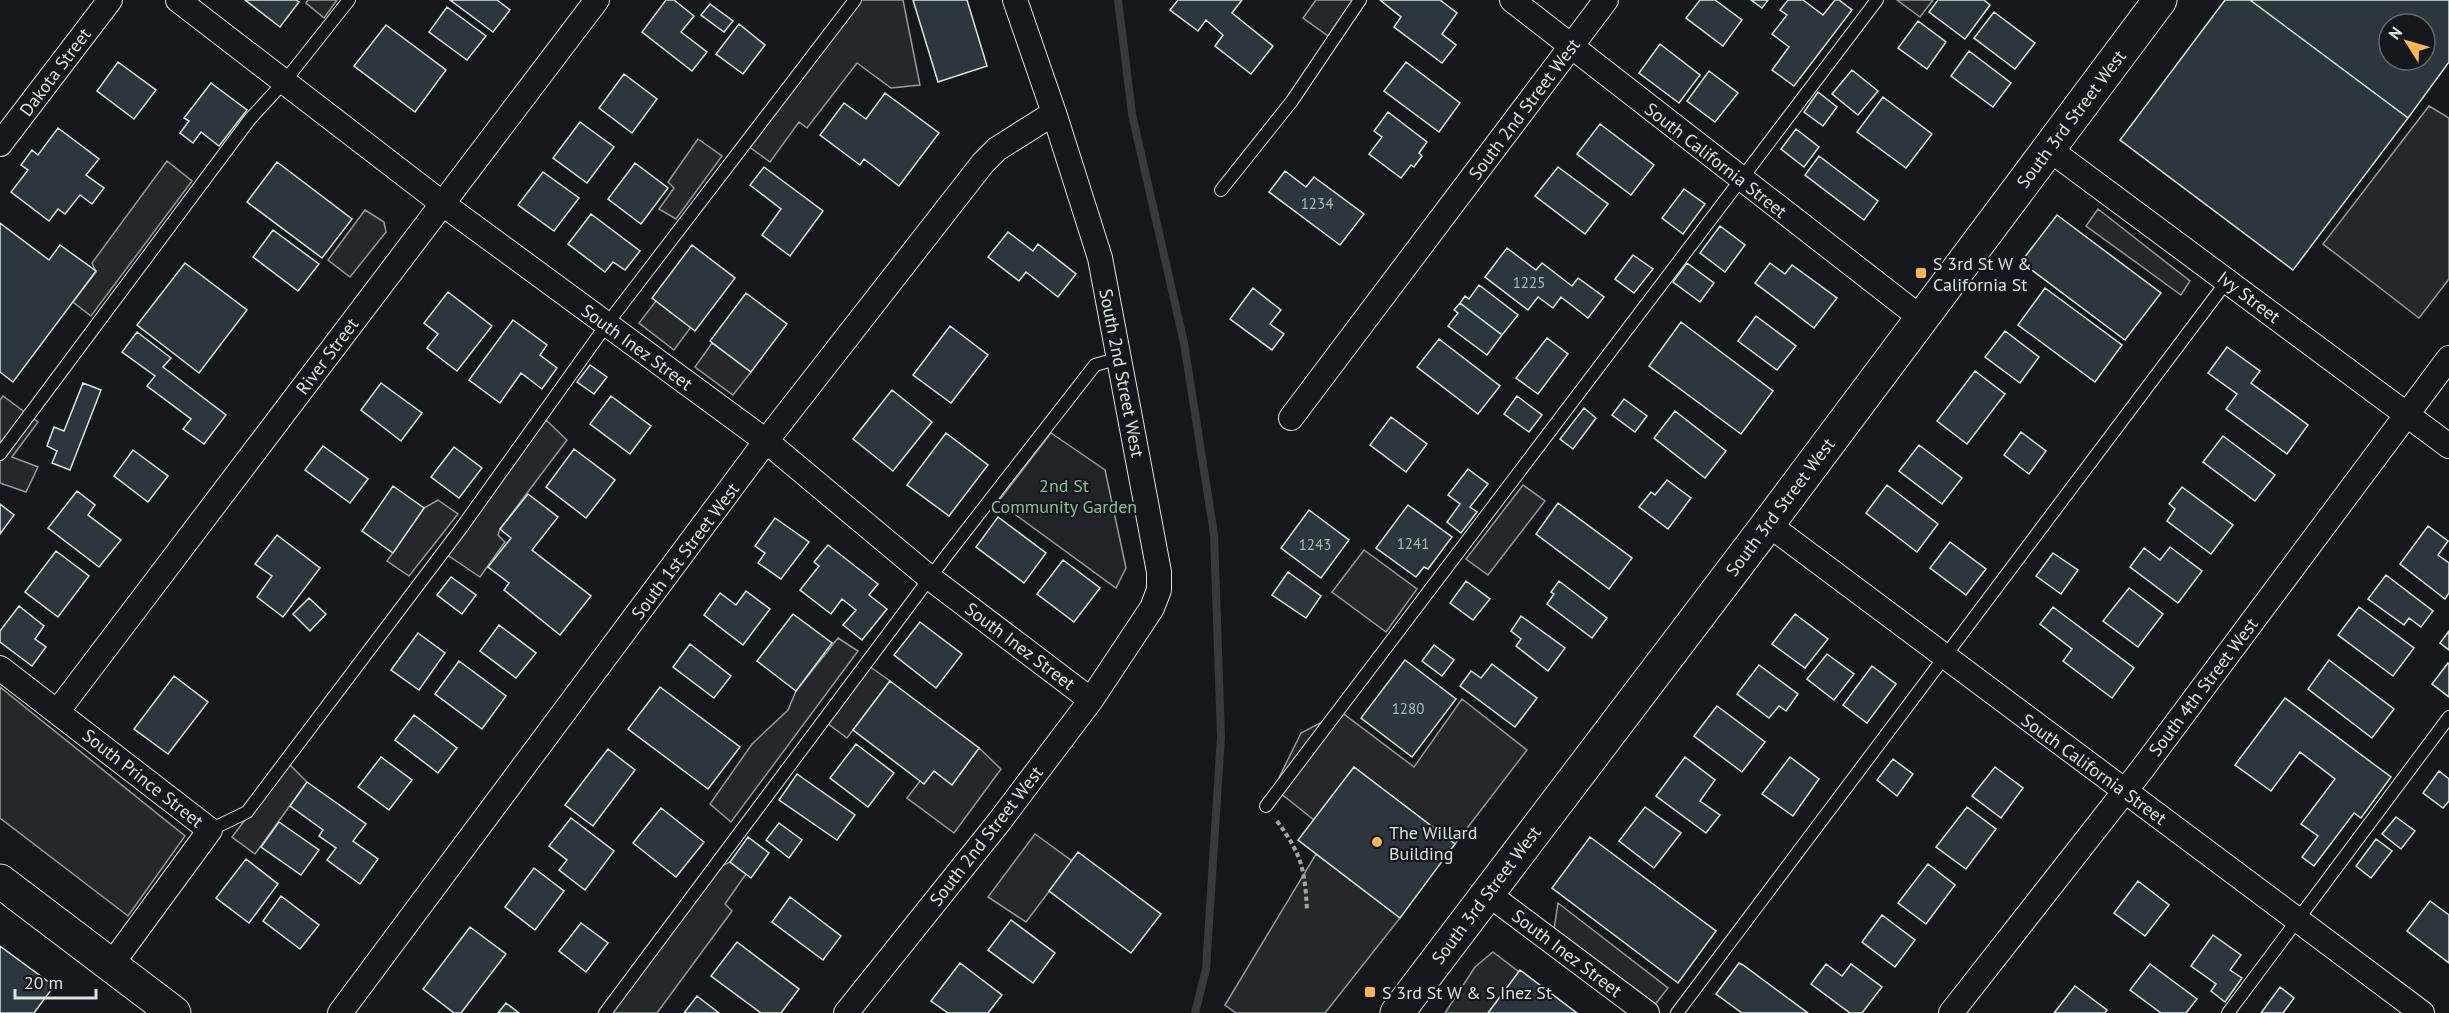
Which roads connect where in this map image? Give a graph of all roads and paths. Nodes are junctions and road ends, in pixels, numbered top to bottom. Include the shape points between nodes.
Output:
1 (110, 0) edge
2 (178, 0) edge
3 (349, 0) edge
4 (597, 0) edge
5 (855, 0) edge
6 (1015, 0) edge
7 (1360, 0) edge
8 (1512, 0) edge
9 (1606, 0) edge
10 (1877, 0) edge
11 (2160, 0) edge
12 (1571, 46) junction
13 (284, 82) junction
14 (1054, 113) junction
15 (0, 144) edge
16 (2049, 149) junction
17 (1740, 179) junction
18 (1221, 190) dead end
19 (443, 204) junction
20 (2227, 281) junction
21 (1921, 318) junction
22 (607, 324) junction
23 (1119, 358) junction
24 (2449, 358) edge
25 (2406, 414) junction
26 (1291, 418) dead end
27 (766, 441) junction
28 (2449, 446) edge
29 (0, 454) edge
30 (1768, 524) junction
31 (930, 578) junction
32 (1943, 657) junction
33 (0, 668) edge
34 (1091, 700) junction
35 (57, 711) junction
36 (2449, 717) edge
37 (2124, 790) junction
38 (1266, 806) joint
39 (210, 830) junction
40 (0, 880) edge
41 (1487, 893) junction
42 (1307, 911) dead end
43 (2297, 919) junction
44 (111, 965) junction
45 (174, 1013) edge
46 (340, 1013) edge
47 (605, 1013) edge
48 (846, 1013) edge
49 (1397, 1013) edge
50 (1647, 1013) edge
51 (1677, 1013) edge
52 (1951, 1013) edge
53 (2228, 1013) edge
54 (2422, 1013) edge

1 - 15 street, Dakota Street
2 - 13 street, South Inez Street
3 - 13 lane
4 - 19 street, River Street
5 - 22 lane
6 - 14 street, South 2nd Street West
7 - 18 lane via 1292,101
8 - 12 street, South California Street
9 - 12 street, South 2nd Street West
10 - 17 lane
11 - 16 main road, South 3rd Street West
12 - 17 street, South California Street
12 - 26 street, South 2nd Street West
13 - 19 street, South Inez Street
13 - 29 lane via 250,119
14 - 23 street, South 2nd Street West via 1100,258
14 - 27 street, South 1st Street West via 983,163
16 - 20 street, Ivy Street
16 - 21 main road, South 3rd Street West
17 - 21 street, South California Street
17 - 38 lane
19 - 22 street, South Inez Street
19 - 35 street, River Street
20 - 25 street, Ivy Street
20 - 32 lane
21 - 30 main road, South 3rd Street West
22 - 27 street, South Inez Street
22 - 39 lane via 462,527 247,812
23 - 31 lane via 1095,365
23 - 34 street, South 2nd Street West via 1159,572 1159,590 1152,608
24 - 25 street, South 4th Street West
25 - 28 street, Ivy Street
25 - 37 street, South 4th Street West
27 - 31 street, South Inez Street
27 - 46 street, South 1st Street West
30 - 32 street, South California Street
30 - 41 main road, South 3rd Street West
31 - 34 street, South Inez Street
31 - 47 lane
32 - 37 street, South California Street
32 - 51 lane
33 - 35 street, South Prince Street
34 - 48 street, South 2nd Street West
35 - 39 street, South Prince Street
36 - 43 lane
37 - 43 street, South California Street
37 - 52 street, South 4th Street West
38 - 42 path via 1296,846 1306,876
39 - 44 street, South Prince Street
40 - 44 main road
41 - 49 main road, South 3rd Street West
41 - 50 street, South Inez Street
43 - 53 lane
43 - 54 street, South California Street
44 - 45 main road

